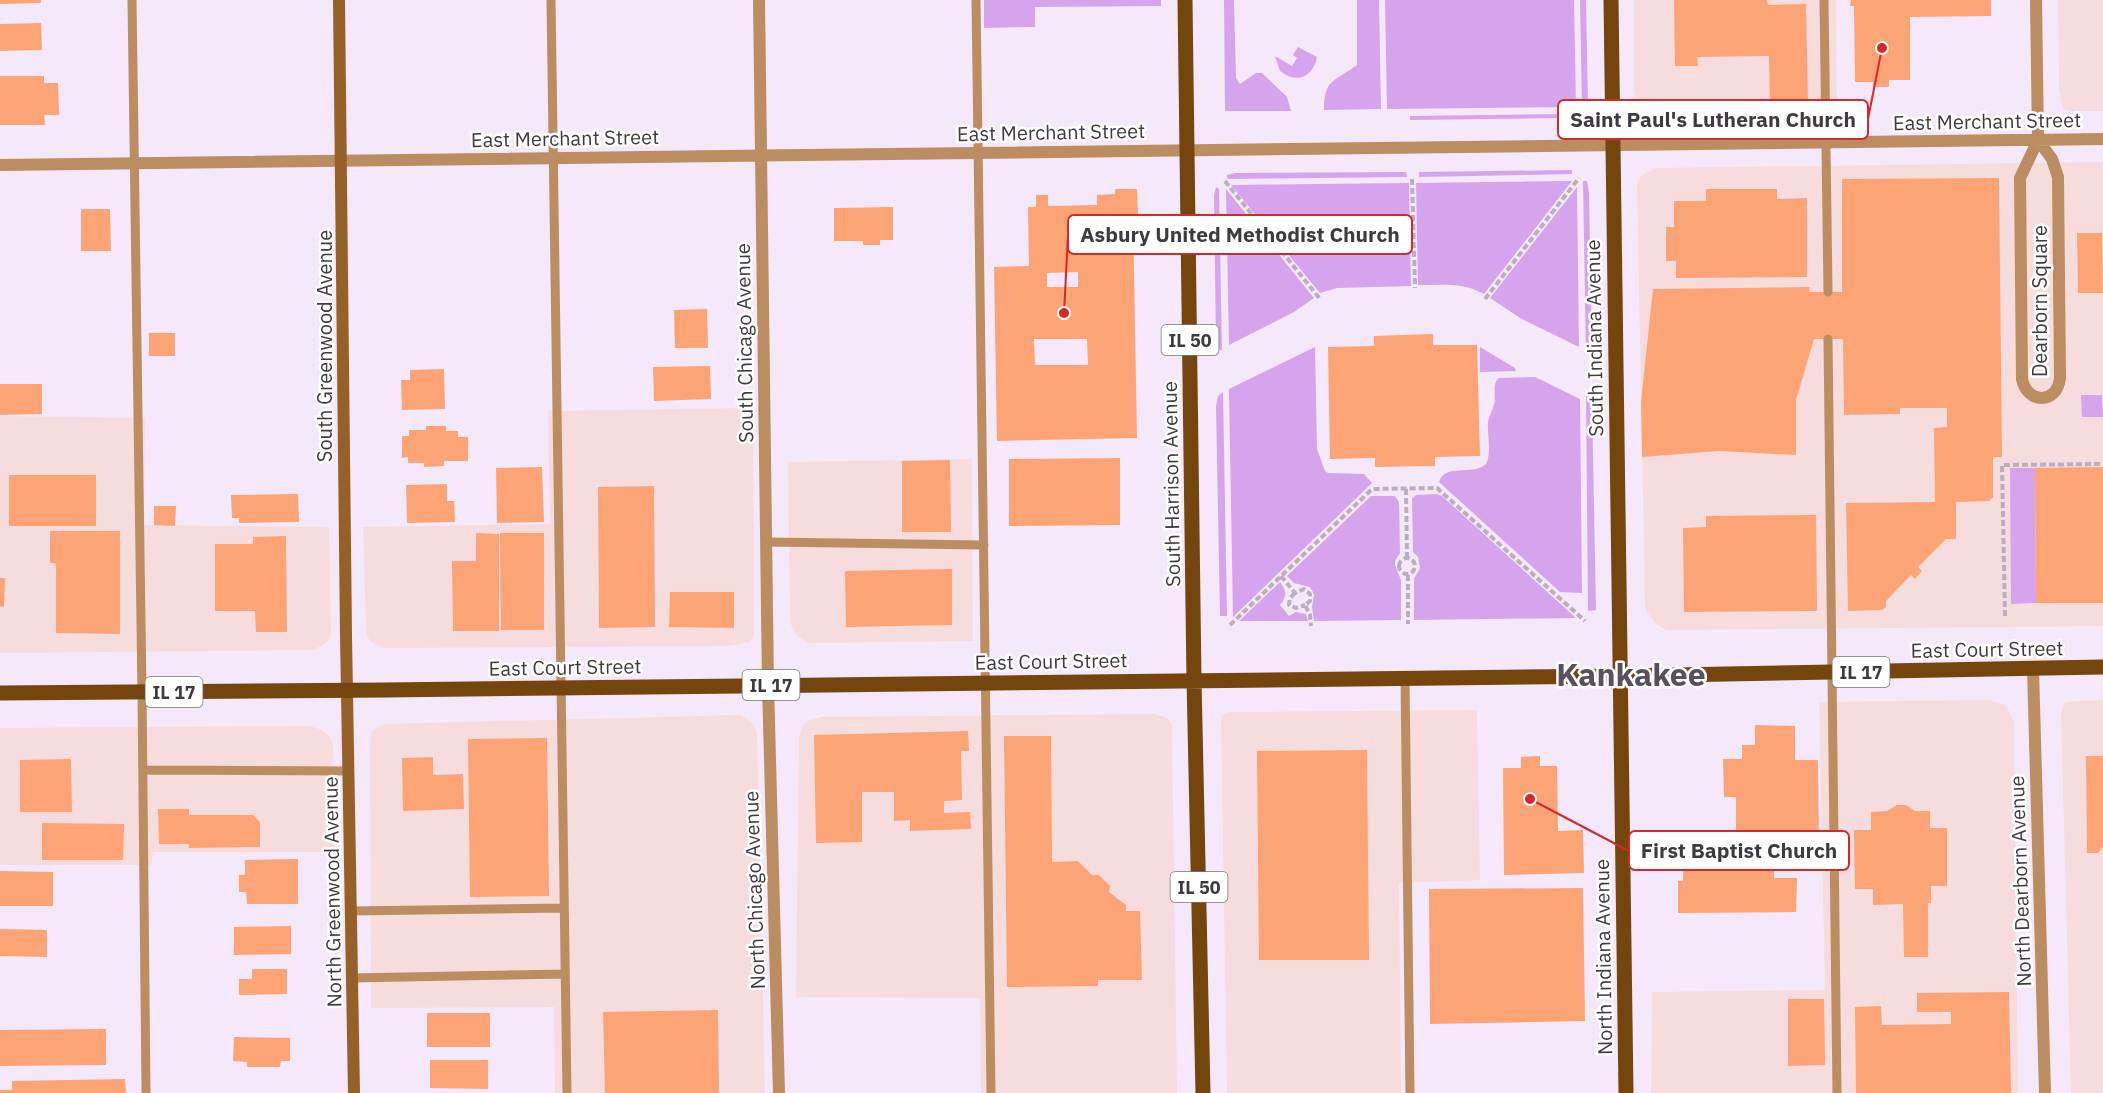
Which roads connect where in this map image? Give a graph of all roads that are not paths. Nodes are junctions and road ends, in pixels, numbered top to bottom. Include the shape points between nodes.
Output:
1 (132, 0) edge
2 (339, 0) edge
3 (551, 0) edge
4 (759, 0) edge
5 (976, 0) edge
6 (1185, 0) edge
7 (1611, 0) edge
8 (1824, 0) edge
9 (2036, 0) edge
10 (2103, 139) edge
11 (2038, 140) junction
12 (1826, 142) junction
13 (1613, 145) junction
14 (1187, 150) junction
15 (978, 152) junction
16 (761, 155) junction
17 (554, 158) junction
18 (342, 161) junction
19 (134, 163) junction
20 (0, 165) edge
21 (1828, 292) dead end
22 (1828, 339) dead end
23 (766, 542) junction
24 (984, 545) junction
25 (2103, 667) edge
26 (2033, 669) junction
27 (1832, 672) junction
28 (1620, 676) junction
29 (1405, 678) junction
30 (1194, 680) junction
31 (986, 683) junction
32 (768, 686) junction
33 (561, 688) junction
34 (348, 691) junction
35 (142, 692) junction
36 (0, 693) edge
37 (143, 770) junction
38 (349, 771) junction
39 (564, 908) junction
40 (351, 911) junction
41 (565, 974) junction
42 (352, 978) junction
43 (146, 1093) edge
44 (354, 1093) edge
45 (567, 1093) edge
46 (779, 1093) edge
47 (991, 1093) edge
48 (1203, 1093) edge
49 (1410, 1093) edge
50 (1626, 1093) edge
51 (1837, 1093) edge
52 (2045, 1093) edge

1 - 19 lane
2 - 18 street, South Greenwood Avenue
3 - 17 lane
4 - 16 street, South Chicago Avenue
5 - 15 lane
6 - 14 main road, South Harrison Avenue / IL 50
7 - 13 main road, South Indiana Avenue
8 - 12 lane
9 - 11 street
10 - 11 street, East Merchant Street
11 - 11 street, Dearborn Square via 2020,178 2022,379 2029,395 2044,398 2056,393 2060,378 2058,177 2052,159
11 - 12 street, East Merchant Street
12 - 13 street, East Merchant Street
12 - 21 lane
13 - 14 street, East Merchant Street
13 - 28 main road, South Indiana Avenue
14 - 15 street, East Merchant Street
14 - 30 main road, South Harrison Avenue / IL 50
15 - 16 street, East Merchant Street
15 - 24 lane
16 - 17 street, East Merchant Street
16 - 23 street, South Chicago Avenue
17 - 18 street, East Merchant Street
17 - 33 lane
18 - 19 street, East Merchant Street
18 - 34 street, South Greenwood Avenue
19 - 20 street, East Merchant Street
19 - 35 lane
22 - 27 lane
23 - 24 lane
23 - 32 street, South Chicago Avenue
24 - 31 lane
25 - 26 main road, East Court Street / IL 17
26 - 27 main road, East Court Street / IL 17
26 - 52 street, North Dearborn Avenue
27 - 28 main road, East Court Street / IL 17
27 - 51 lane
28 - 29 main road, East Court Street / IL 17
28 - 50 main road, North Indiana Avenue
29 - 30 main road, East Court Street / IL 17
29 - 49 lane
30 - 31 main road, East Court Street / IL 17
30 - 48 main road, IL 50
31 - 32 main road, East Court Street / IL 17
31 - 47 lane
32 - 33 main road, East Court Street / IL 17
32 - 46 street, North Chicago Avenue
33 - 34 main road, East Court Street / IL 17
33 - 39 lane
34 - 35 main road, East Court Street / IL 17
34 - 38 street, North Greenwood Avenue
35 - 36 main road, East Court Street / IL 17
35 - 37 lane
37 - 38 lane
37 - 43 lane
38 - 40 street, North Greenwood Avenue
39 - 40 lane
39 - 41 lane
40 - 42 street, North Greenwood Avenue
41 - 42 lane
41 - 45 lane
42 - 44 street, North Greenwood Avenue

